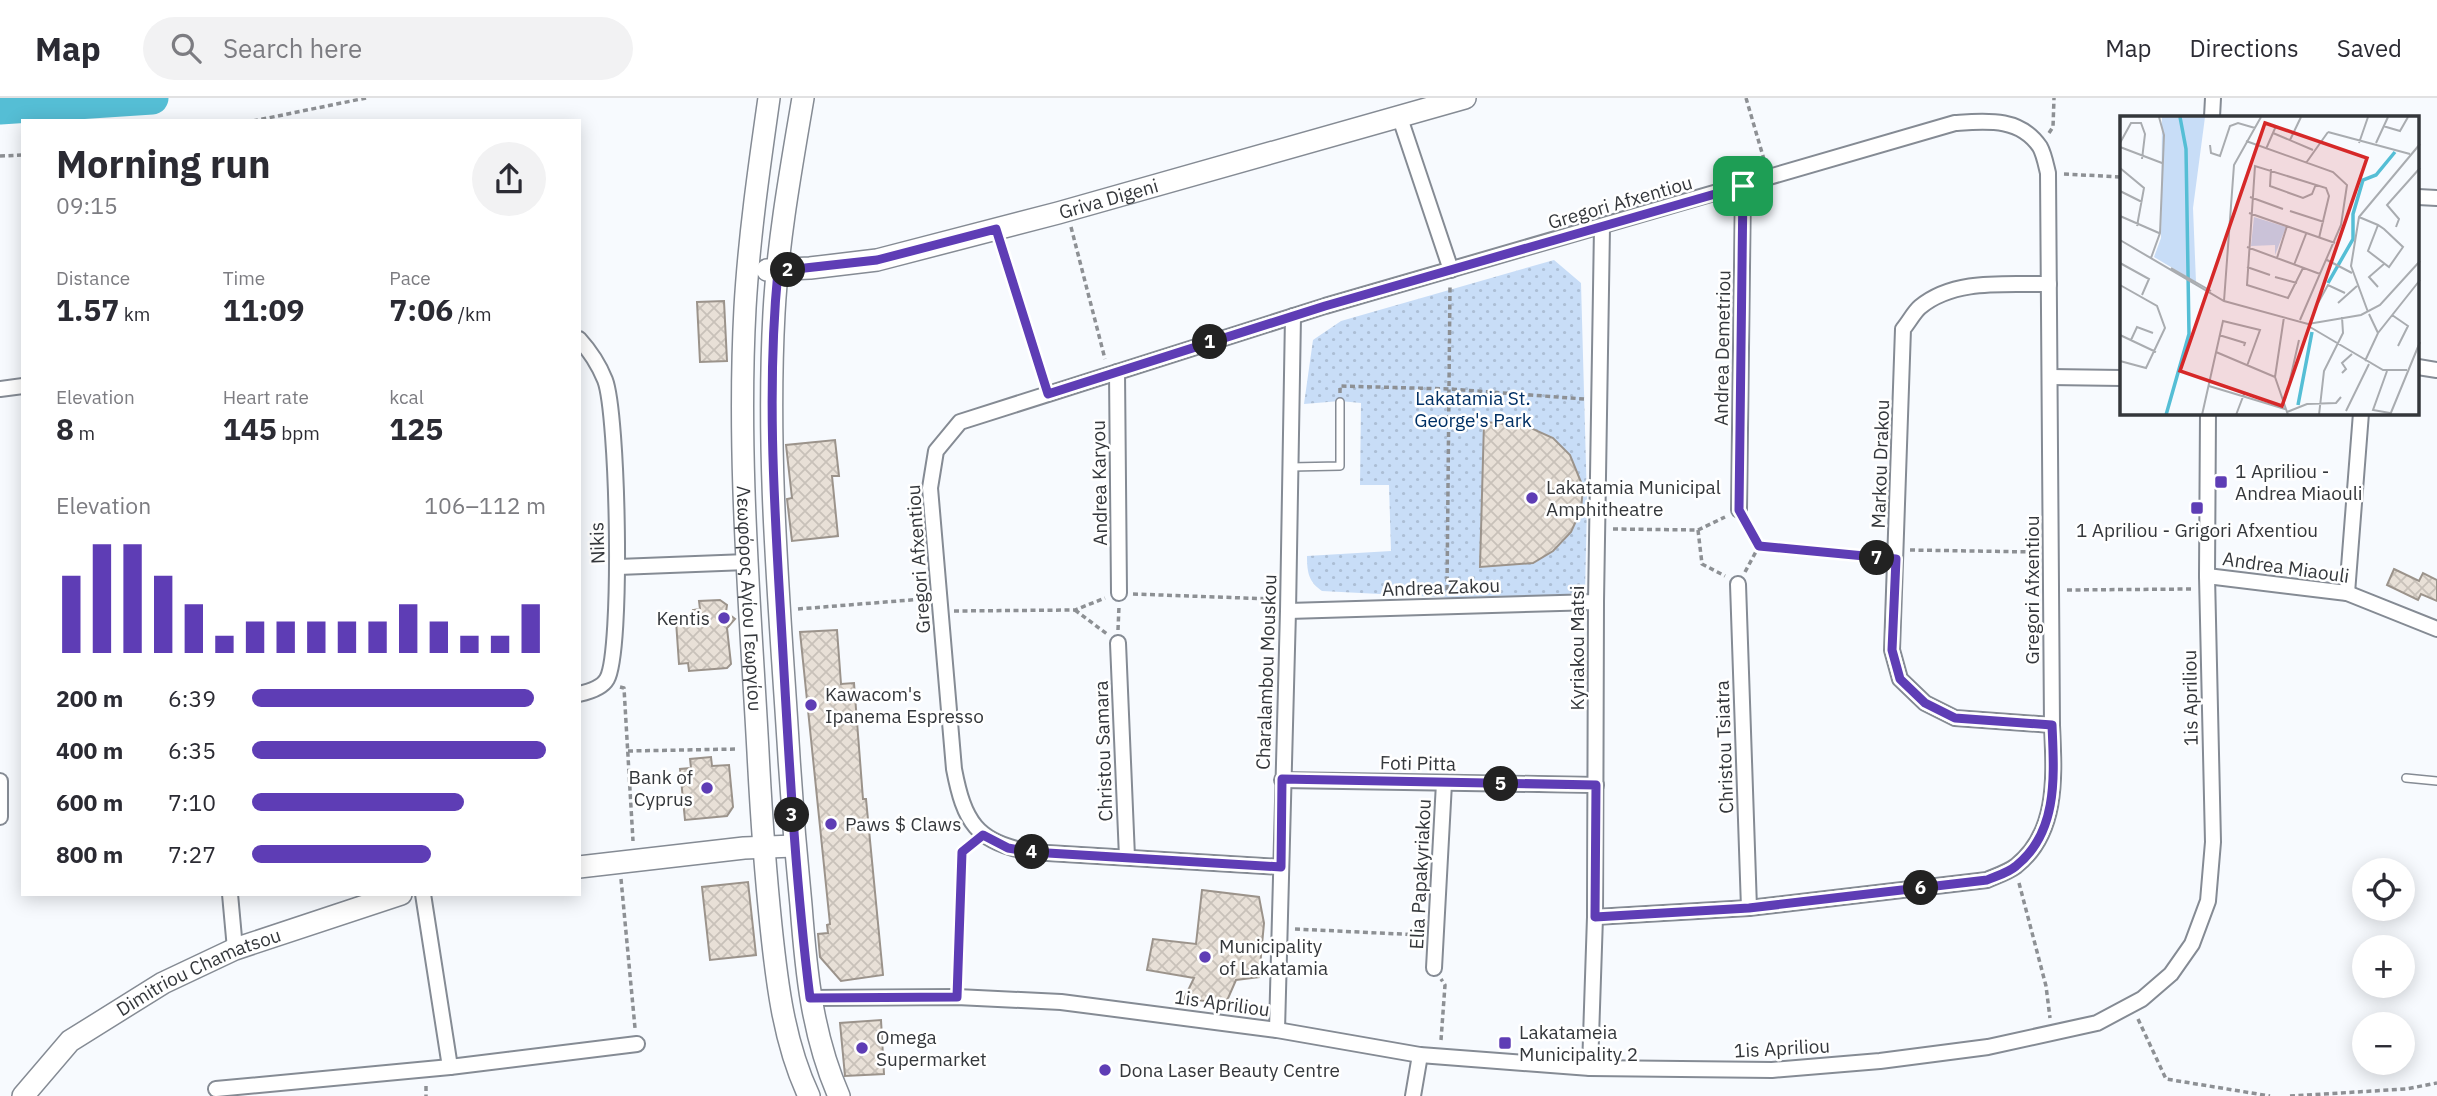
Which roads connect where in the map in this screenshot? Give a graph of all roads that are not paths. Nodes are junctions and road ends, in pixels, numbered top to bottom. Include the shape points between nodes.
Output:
1 (769, 98) edge
2 (803, 98) edge
3 (1465, 98) edge
4 (2213, 98) edge
5 (2212, 116) edge
6 (1400, 118) junction
7 (1743, 186) junction
8 (1602, 227) junction
9 (747, 269) junction
10 (1451, 270) junction
11 (778, 271) junction
12 (2049, 284) junction
13 (1293, 316) junction
14 (581, 342) edge
15 (1113, 373) junction
16 (2050, 377) junction
17 (2120, 378) edge
18 (21, 386) edge
19 (0, 389) edge
20 (1340, 402) road end
21 (2208, 415) edge
22 (2361, 415) edge
23 (1291, 467) junction
24 (1739, 510) road end
25 (747, 562) junction
26 (618, 567) junction
27 (2207, 583) junction
28 (1738, 584) road end
29 (1119, 593) road end
30 (2347, 593) junction
31 (1596, 602) junction
32 (1288, 605) junction
33 (2437, 629) edge
34 (1118, 643) road end
35 (581, 693) edge
36 (2052, 725) junction
37 (2406, 778) dead end
38 (1282, 779) junction
39 (0, 781) edge
40 (2437, 781) edge
41 (1444, 783) junction
42 (1596, 785) junction
43 (0, 817) edge
44 (794, 846) junction
45 (763, 847) junction
46 (1126, 858) junction
47 (581, 867) edge
48 (1281, 867) junction
49 (230, 896) edge
50 (395, 896) edge
51 (423, 896) edge
52 (1749, 908) junction
53 (1595, 917) junction
54 (236, 949) junction
55 (1434, 968) road end
56 (810, 998) junction
57 (1277, 1030) junction
58 (637, 1044) road end
59 (1420, 1055) junction
60 (450, 1067) junction
61 (1590, 1068) junction
62 (216, 1089) dead end
63 (23, 1096) edge
64 (809, 1096) edge
65 (839, 1096) edge
66 (1413, 1096) edge

1 - 9 main road, Λεωφόρος Αγίου Γεωργίου
2 - 11 main road, Λεωφόρος Αγίου Γεωργίου
3 - 6 main road, Griva Digeni
4 - 5 street
6 - 10 street
6 - 11 main road, Griva Digeni via 877,260
7 - 8 street, Gregori Afxentiou
7 - 12 street, Gregori Afxentiou via 1955,123 1997,120 2027,133 2041,148 2048,173
7 - 24 street, Andrea Demetriou
8 - 10 street, Gregori Afxentiou
8 - 31 street, Kyriakou Matsi
9 - 11 main road, Griva Digeni
9 - 25 main road, Λεωφόρος Αγίου Γεωργίου via 742,408
10 - 13 street, Gregori Afxentiou
11 - 44 main road, Λεωφόρος Αγίου Γεωργίου via 772,405 774,503
12 - 16 street, Gregori Afxentiou
12 - 36 street, Markou Drakou via 1968,287 1942,293 1918,308 1903,329 1892,650 1900,679 1925,703 1955,718
13 - 15 street, Gregori Afxentiou
13 - 23 street, Charalambou Mouskou
14 - 26 street, Nikis via 605,381 611,410
15 - 29 street, Andrea Karyou
15 - 46 street, Gregori Afxentiou via 960,422 936,451 930,488 954,769 959,797 970,820 983,835 1008,848
16 - 17 street
16 - 36 street, Gregori Afxentiou
18 - 19 street
20 - 23 lane via 1340,466
21 - 27 street, 1is Apriliou
22 - 30 street
23 - 32 street, Charalambou Mouskou
25 - 26 street
25 - 45 main road, Λεωφόρος Αγίου Γεωργίου
26 - 35 street, Nikis via 607,680
27 - 30 street, Andrea Miaouli
27 - 61 street, 1is Apriliou via 2213,842 2208,901 2192,944 2171,974 2142,999 2097,1023 1988,1047 1881,1061 1772,1070
28 - 52 street, Christou Tsiatra
30 - 33 street, Andrea Miaouli
31 - 32 street, Andrea Zakou
31 - 42 street, Kyriakou Matsi
32 - 38 street, Charalambou Mouskou
34 - 46 street, Christou Samara
36 - 52 street, Gregori Afxentiou via 2055,778 2046,825 2014,868 1987,880
37 - 40 lane
38 - 41 street, Foti Pitta
38 - 48 street, Charalambou Mouskou
39 - 43 street
41 - 42 street, Foti Pitta
41 - 55 street, Elia Papakyriakou
42 - 53 street, Kyriakou Matsi
44 - 45 main road
44 - 56 main road, Λεωφόρος Αγίου Γεωργίου
45 - 47 main road
45 - 64 main road, Λεωφόρος Αγίου Γεωργίου via 778,991 799,1076
46 - 48 street
48 - 57 street, Charalambou Mouskou
49 - 54 street
50 - 54 main road, Dimitriou Chamatsou
51 - 60 street
52 - 53 street, Gregori Afxentiou
53 - 61 street, Kyriakou Matsi
54 - 63 main road, Dimitriou Chamatsou via 163,983 69,1041
56 - 57 street, 1is Apriliou via 1062,1002
56 - 65 main road, Λεωφόρος Αγίου Γεωργίου via 826,1066
57 - 59 street, 1is Apriliou
58 - 60 street
59 - 61 street, 1is Apriliou
59 - 66 street
60 - 62 street

